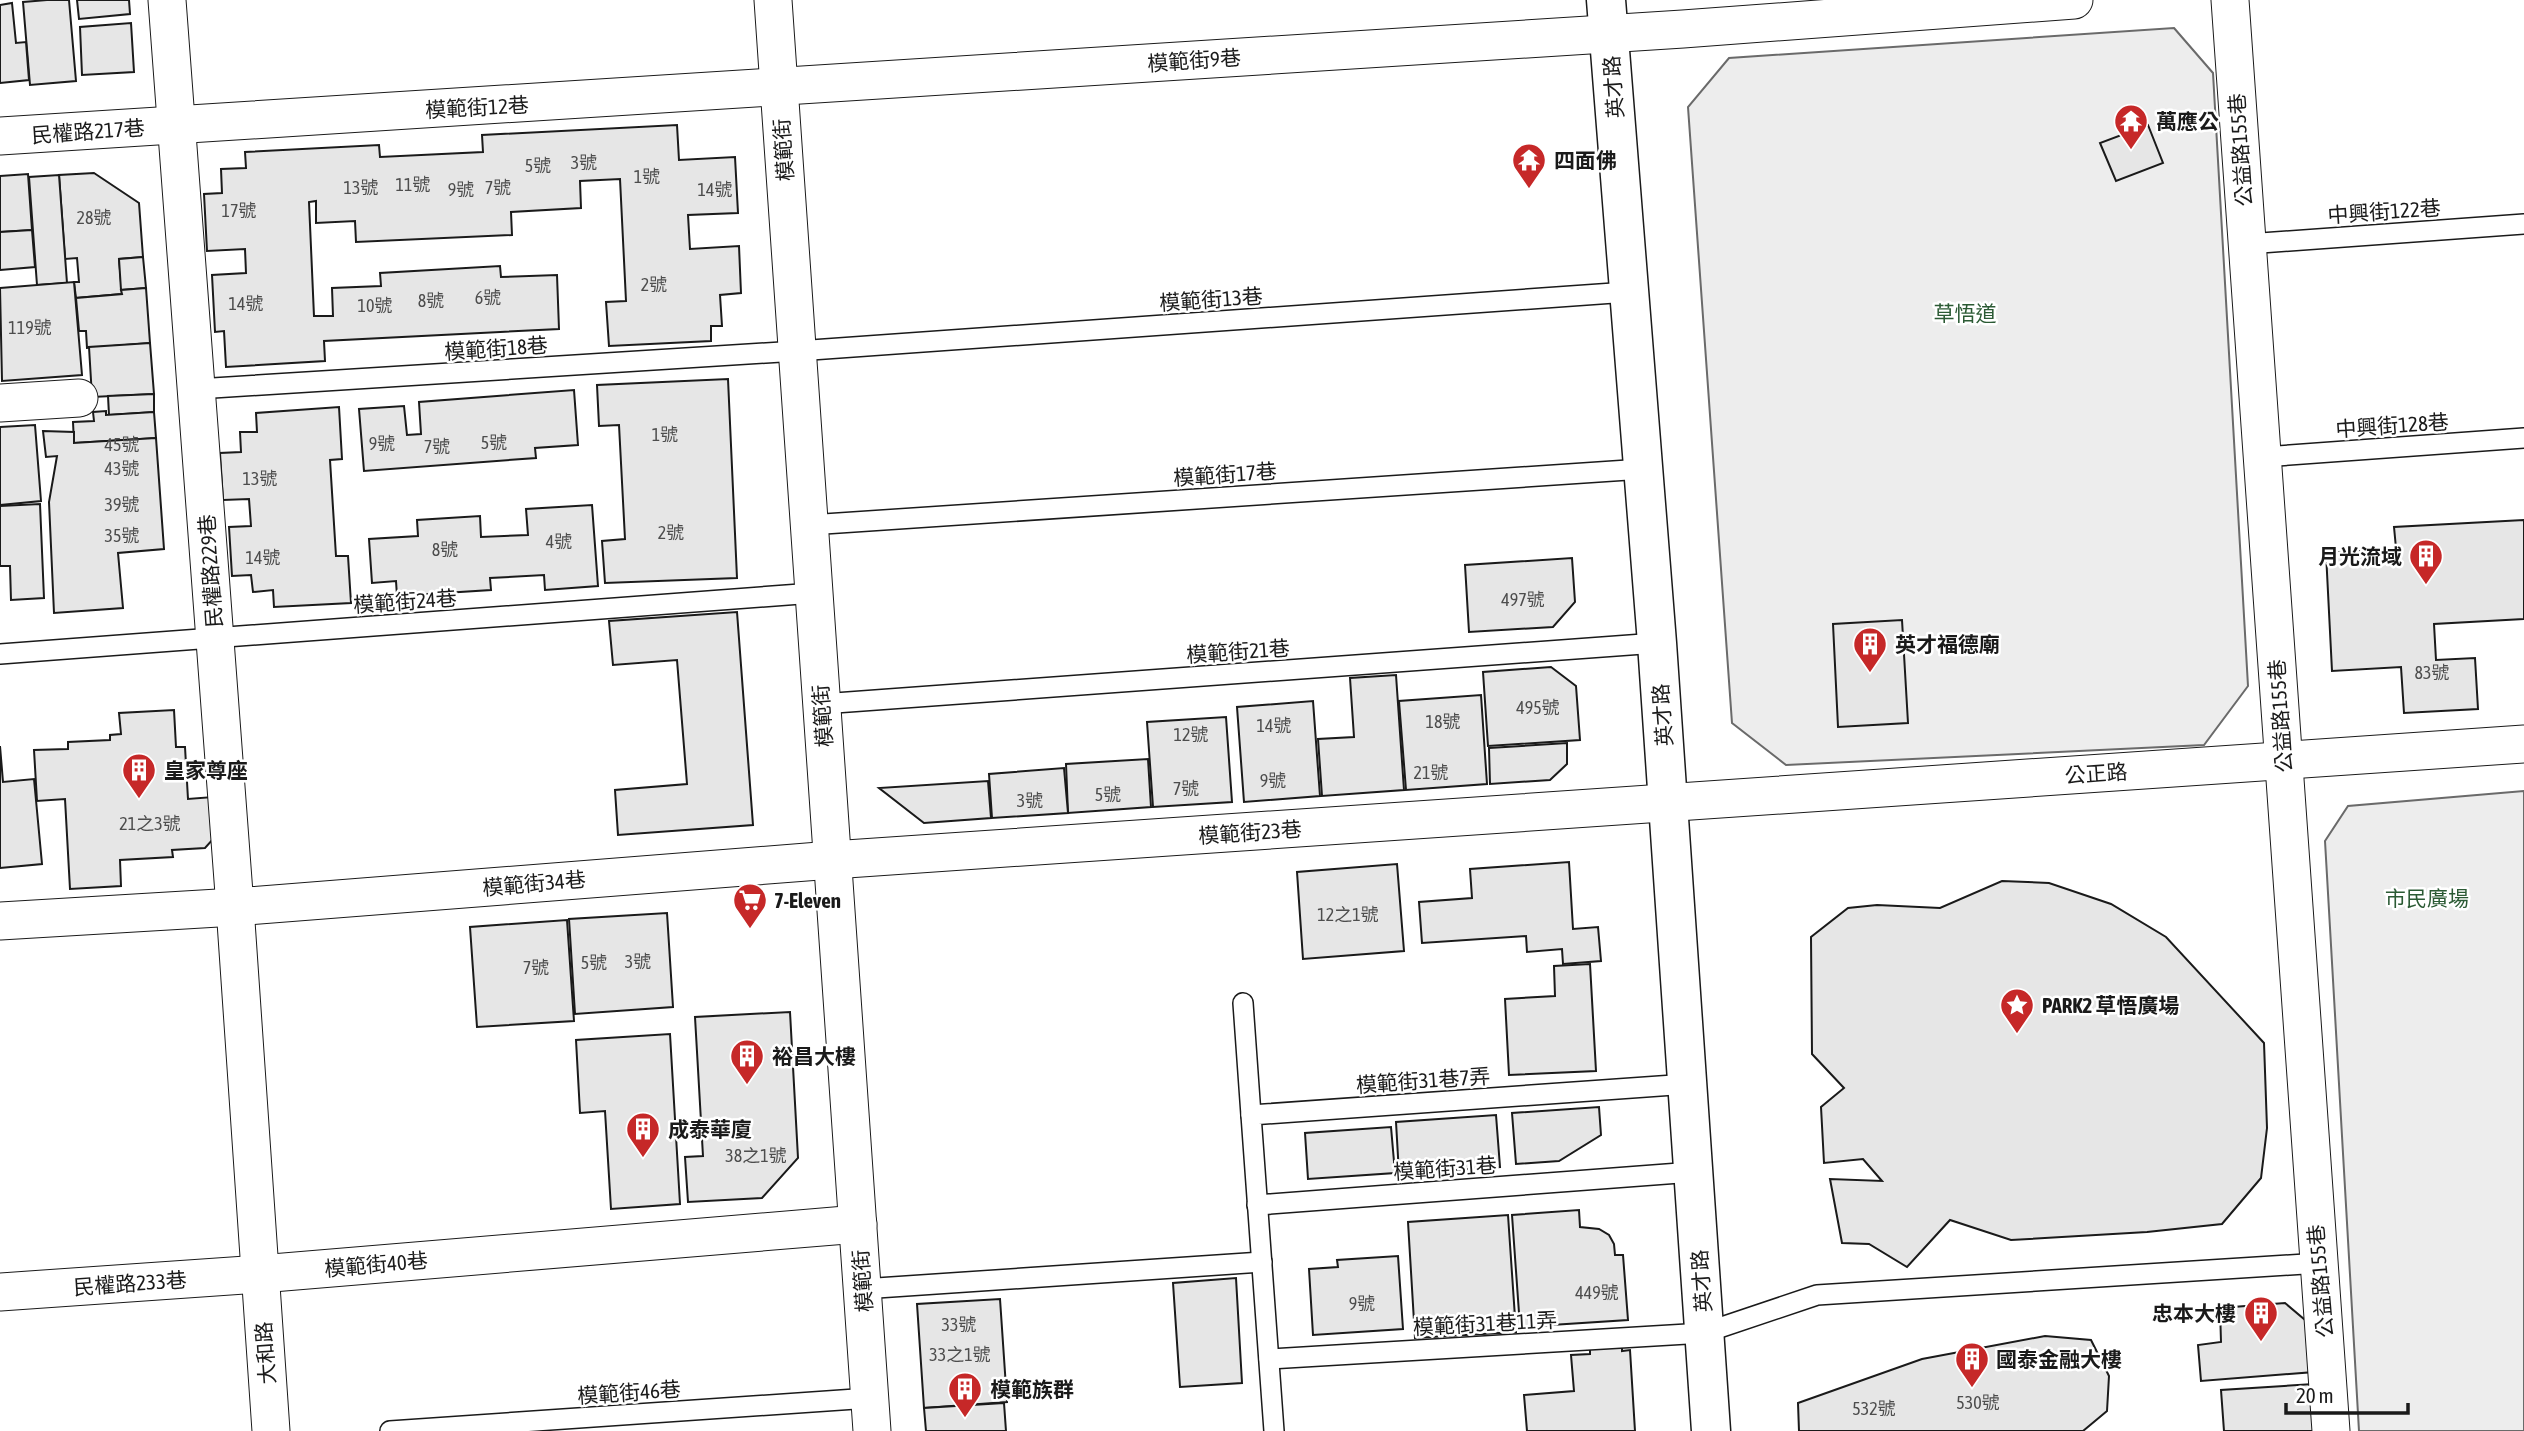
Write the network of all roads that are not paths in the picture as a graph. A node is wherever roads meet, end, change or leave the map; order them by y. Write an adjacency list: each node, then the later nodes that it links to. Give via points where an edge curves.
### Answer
1 (167, 0): 7 (street, 民權路229巷)
2 (773, 0): 6 (street, 模範街)
3 (2074, 0): 5 (street, 模範街9巷)
4 (2230, 0): 10 (street, 公益路155巷)
5 (1608, 17): 6 (street, 模範街9巷); 11 (main road, 英才路)
6 (779, 88): 7 (street, 模範街12巷); 12 (street, 模範街)
7 (176, 125): 8 (street, 民權路217巷); 13 (street, 民權路229巷)
8 (0, 136)
9 (2524, 224): 10 (lane, 中興街122巷)
10 (2247, 244): 17 (street, 公益路155巷)
11 (1628, 292): 12 (lane, 模範街13巷); 18 (main road, 英才路)
12 (797, 351): 13 (lane, 模範街18巷); 19 (street, 模範街)
13 (197, 389): 21 (street, 民權路229巷)
14 (79, 398): 15 (street)
15 (0, 403)
16 (2524, 438): 17 (lane, 中興街128巷)
17 (2263, 457): 26 (street, 公益路155巷)
18 (1643, 469): 19 (lane, 模範街17巷); 22 (main road, 英才路)
19 (809, 525): 20 (street, 模範街)
20 (814, 593): 21 (lane, 模範街24巷); 24 (street, 模範街)
21 (215, 638): 23 (lane, 模範街24巷); 29 (street, 民權路229巷)
22 (1657, 643): 24 (lane, 模範街21巷); 27 (main road, 英才路)
23 (0, 654)
24 (821, 704): 28 (street, 模範街)
25 (2524, 744): 26 (street, 公正路)
26 (2283, 760): 27 (street, 公正路); 38 (street, 公益路155巷)
27 (1668, 803): 28 (street, 模範街23巷); 32 (main road, 英才路)
28 (832, 860): 29 (street, 模範街34巷); 36 (street, 模範街)
29 (235, 907): 30 (street); 39 (street)
30 (0, 921)
31 (1243, 1003): 33 (lane)
32 (1688, 1084): 33 (lane, 模範街31巷7弄); 34 (main road, 英才路)
33 (1251, 1115): 35 (lane)
34 (1693, 1172): 35 (lane, 模範街31巷); 42 (main road, 英才路)
35 (1257, 1205): 37 (lane)
36 (858, 1224): 39 (street, 模範街40巷); 40 (street, 模範街)
37 (1262, 1262): 40 (lane); 43 (lane)
38 (2320, 1263): 42 (lane, 模範街31巷11弄, via 1817,1295); 49 (street, 公益路155巷)
39 (260, 1274): 41 (street, 民權路233巷); 45 (street, 大和路)
40 (862, 1289): 44 (street, 模範街)
41 (0, 1292)
42 (1704, 1333): 43 (lane, 模範街31巷11弄); 48 (main road, 英才路)
43 (1269, 1359): 47 (lane)
44 (871, 1415): 46 (lane, 模範街46巷)
45 (271, 1431)
46 (390, 1431)
47 (1274, 1431)
48 (1711, 1431)
49 (2331, 1431)

